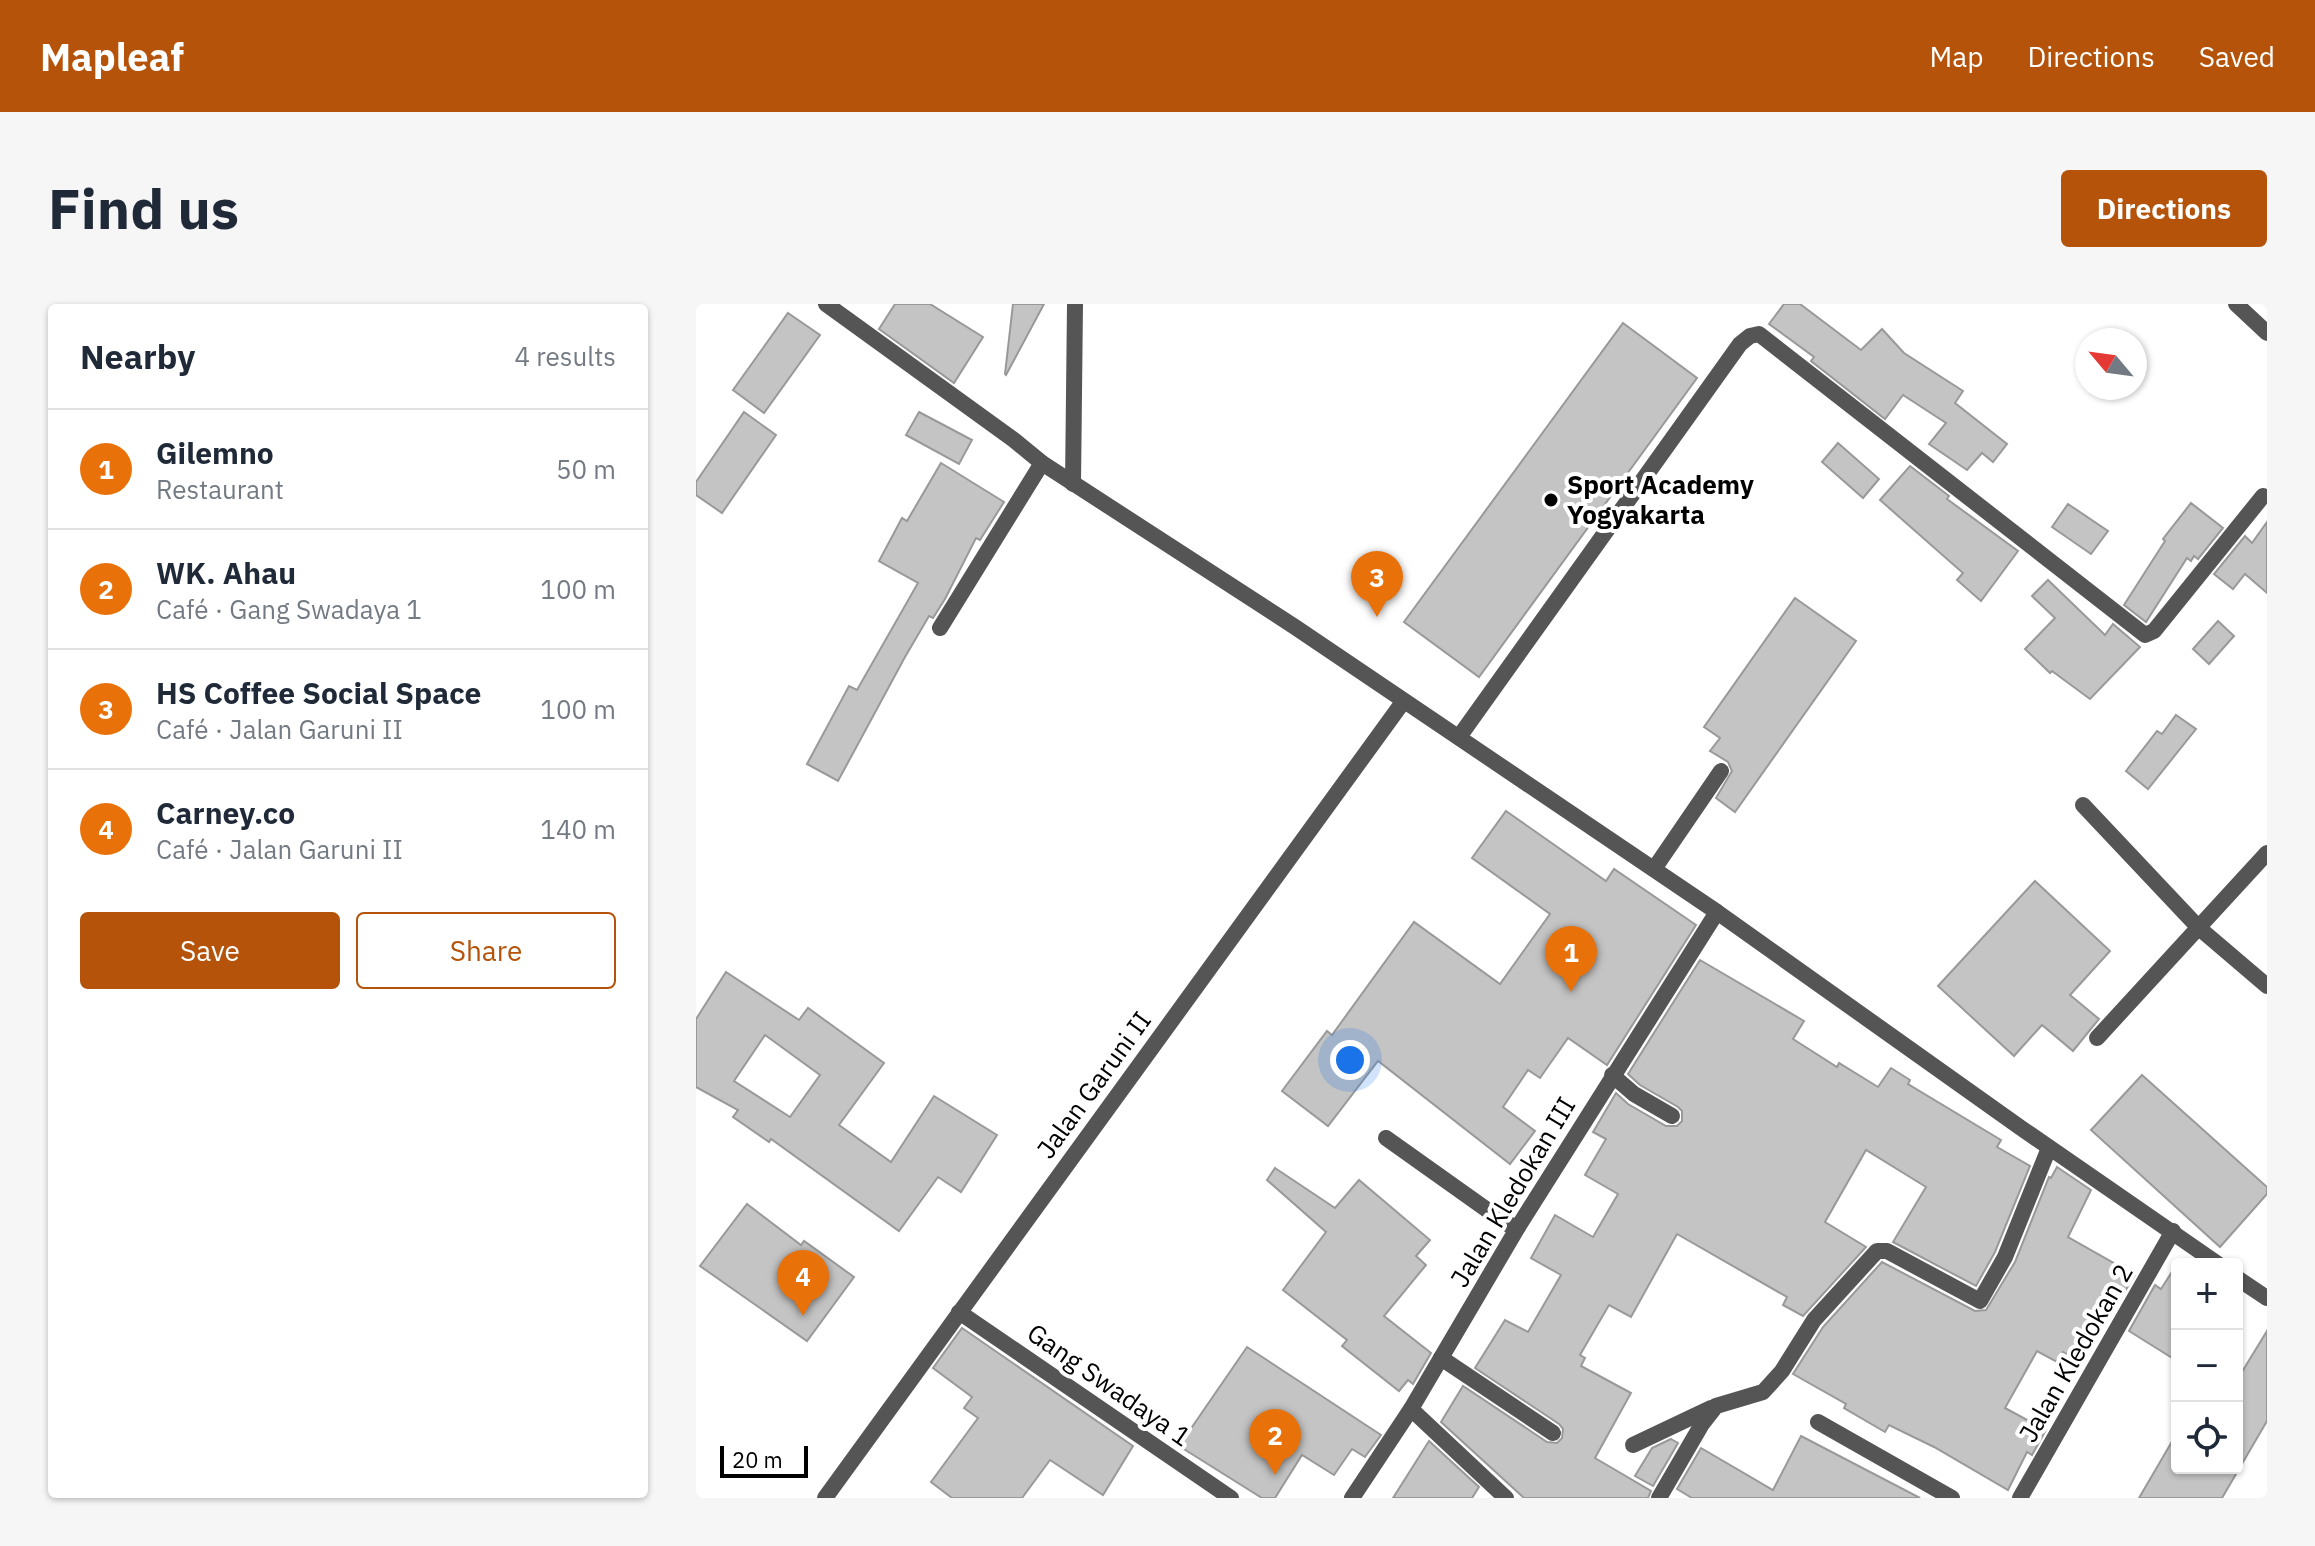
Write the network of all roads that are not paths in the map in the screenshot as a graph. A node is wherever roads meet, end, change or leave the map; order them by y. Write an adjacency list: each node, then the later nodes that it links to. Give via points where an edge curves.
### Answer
1 (826, 304): 5 (street)
2 (1075, 304): 6 (street)
3 (2236, 304): 4 (street)
4 (2267, 333)
5 (1042, 463): 6 (street); 8 (street)
6 (1073, 484): 9 (street)
7 (2263, 496): 10 (street, via 2154,631 2145,635 1759,334 1750,336)
8 (940, 628)
9 (1403, 702): 10 (street); 28 (street, Jalan Garuni II)
10 (1459, 737): 14 (street)
11 (1721, 771): 14 (street)
12 (2083, 805): 16 (street)
13 (2267, 853): 16 (street)
14 (1654, 869): 15 (street)
15 (1717, 912): 19 (street, Jalan Kledokan III); 22 (street)
16 (2199, 928): 17 (street); 18 (street)
17 (2267, 986)
18 (2097, 1038)
19 (1612, 1075): 20 (street); 23 (street, Jalan Kledokan III)
20 (1672, 1116)
21 (1386, 1138): 23 (street)
22 (2049, 1148): 24 (street); 30 (street, via 2005,1257 1980,1301 1887,1251 1877,1251 1814,1320 1763,1392)
23 (1518, 1227): 29 (street, Jalan Kledokan III)
24 (2173, 1231): 25 (street); 41 (street, Jalan Kledokan 2)
25 (2210, 1258)
26 (2243, 1282): 27 (street)
27 (2267, 1298)
28 (959, 1312): 35 (street, Jalan Garuni II); 36 (street, Gang Swadaya 1)
29 (1441, 1358): 31 (street, Jalan Kledokan III); 33 (street)
30 (1716, 1406): 34 (street); 39 (street)
31 (1411, 1409): 37 (street, Jalan Kledokan III); 38 (street)
32 (1818, 1422): 40 (street)
33 (1553, 1433)
34 (1633, 1445)
35 (825, 1498)
36 (1231, 1498)
37 (1352, 1498)
38 (1506, 1498)
39 (1659, 1498)
40 (1952, 1498)
41 (2020, 1498)

